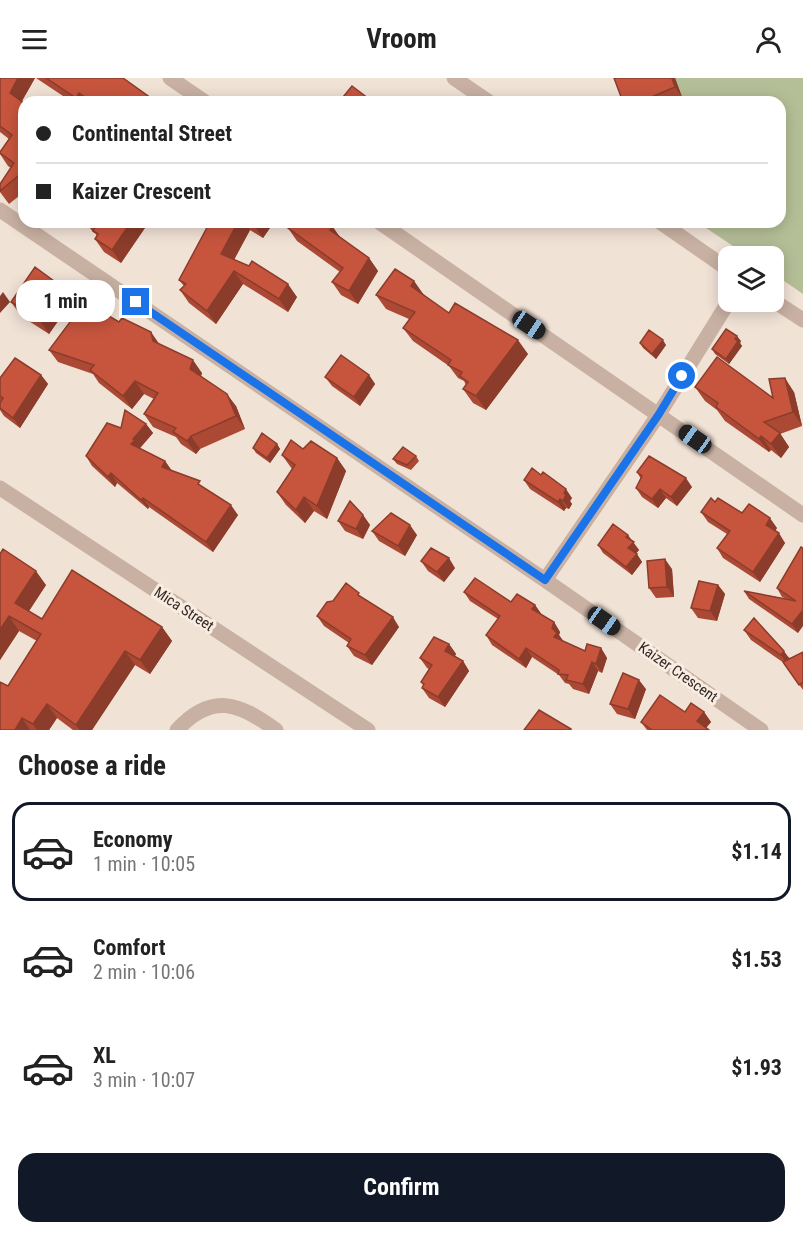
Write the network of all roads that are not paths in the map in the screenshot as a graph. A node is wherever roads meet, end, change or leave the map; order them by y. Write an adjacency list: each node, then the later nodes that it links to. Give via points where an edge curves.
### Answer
1 (170, 78): 3 (street)
2 (454, 78): 4 (street)
3 (196, 96)
4 (480, 96)
5 (0, 210): 6 (street, Kaizer Crescent)
6 (18, 222)
7 (27, 228): 17 (street, Kaizer Crescent)
8 (388, 228): 14 (street)
9 (669, 228): 10 (street)
10 (718, 262)
11 (784, 308): 13 (street)
12 (722, 312): 14 (street)
13 (803, 320)
14 (659, 414): 16 (street); 17 (street)
15 (0, 488): 20 (street, Mica Street)
16 (803, 514)
17 (545, 580): 21 (street, Kaizer Crescent)
18 (177, 730): 19 (street, via 198,711 224,705 240,707)
19 (276, 730)
20 (368, 730)
21 (761, 730)

